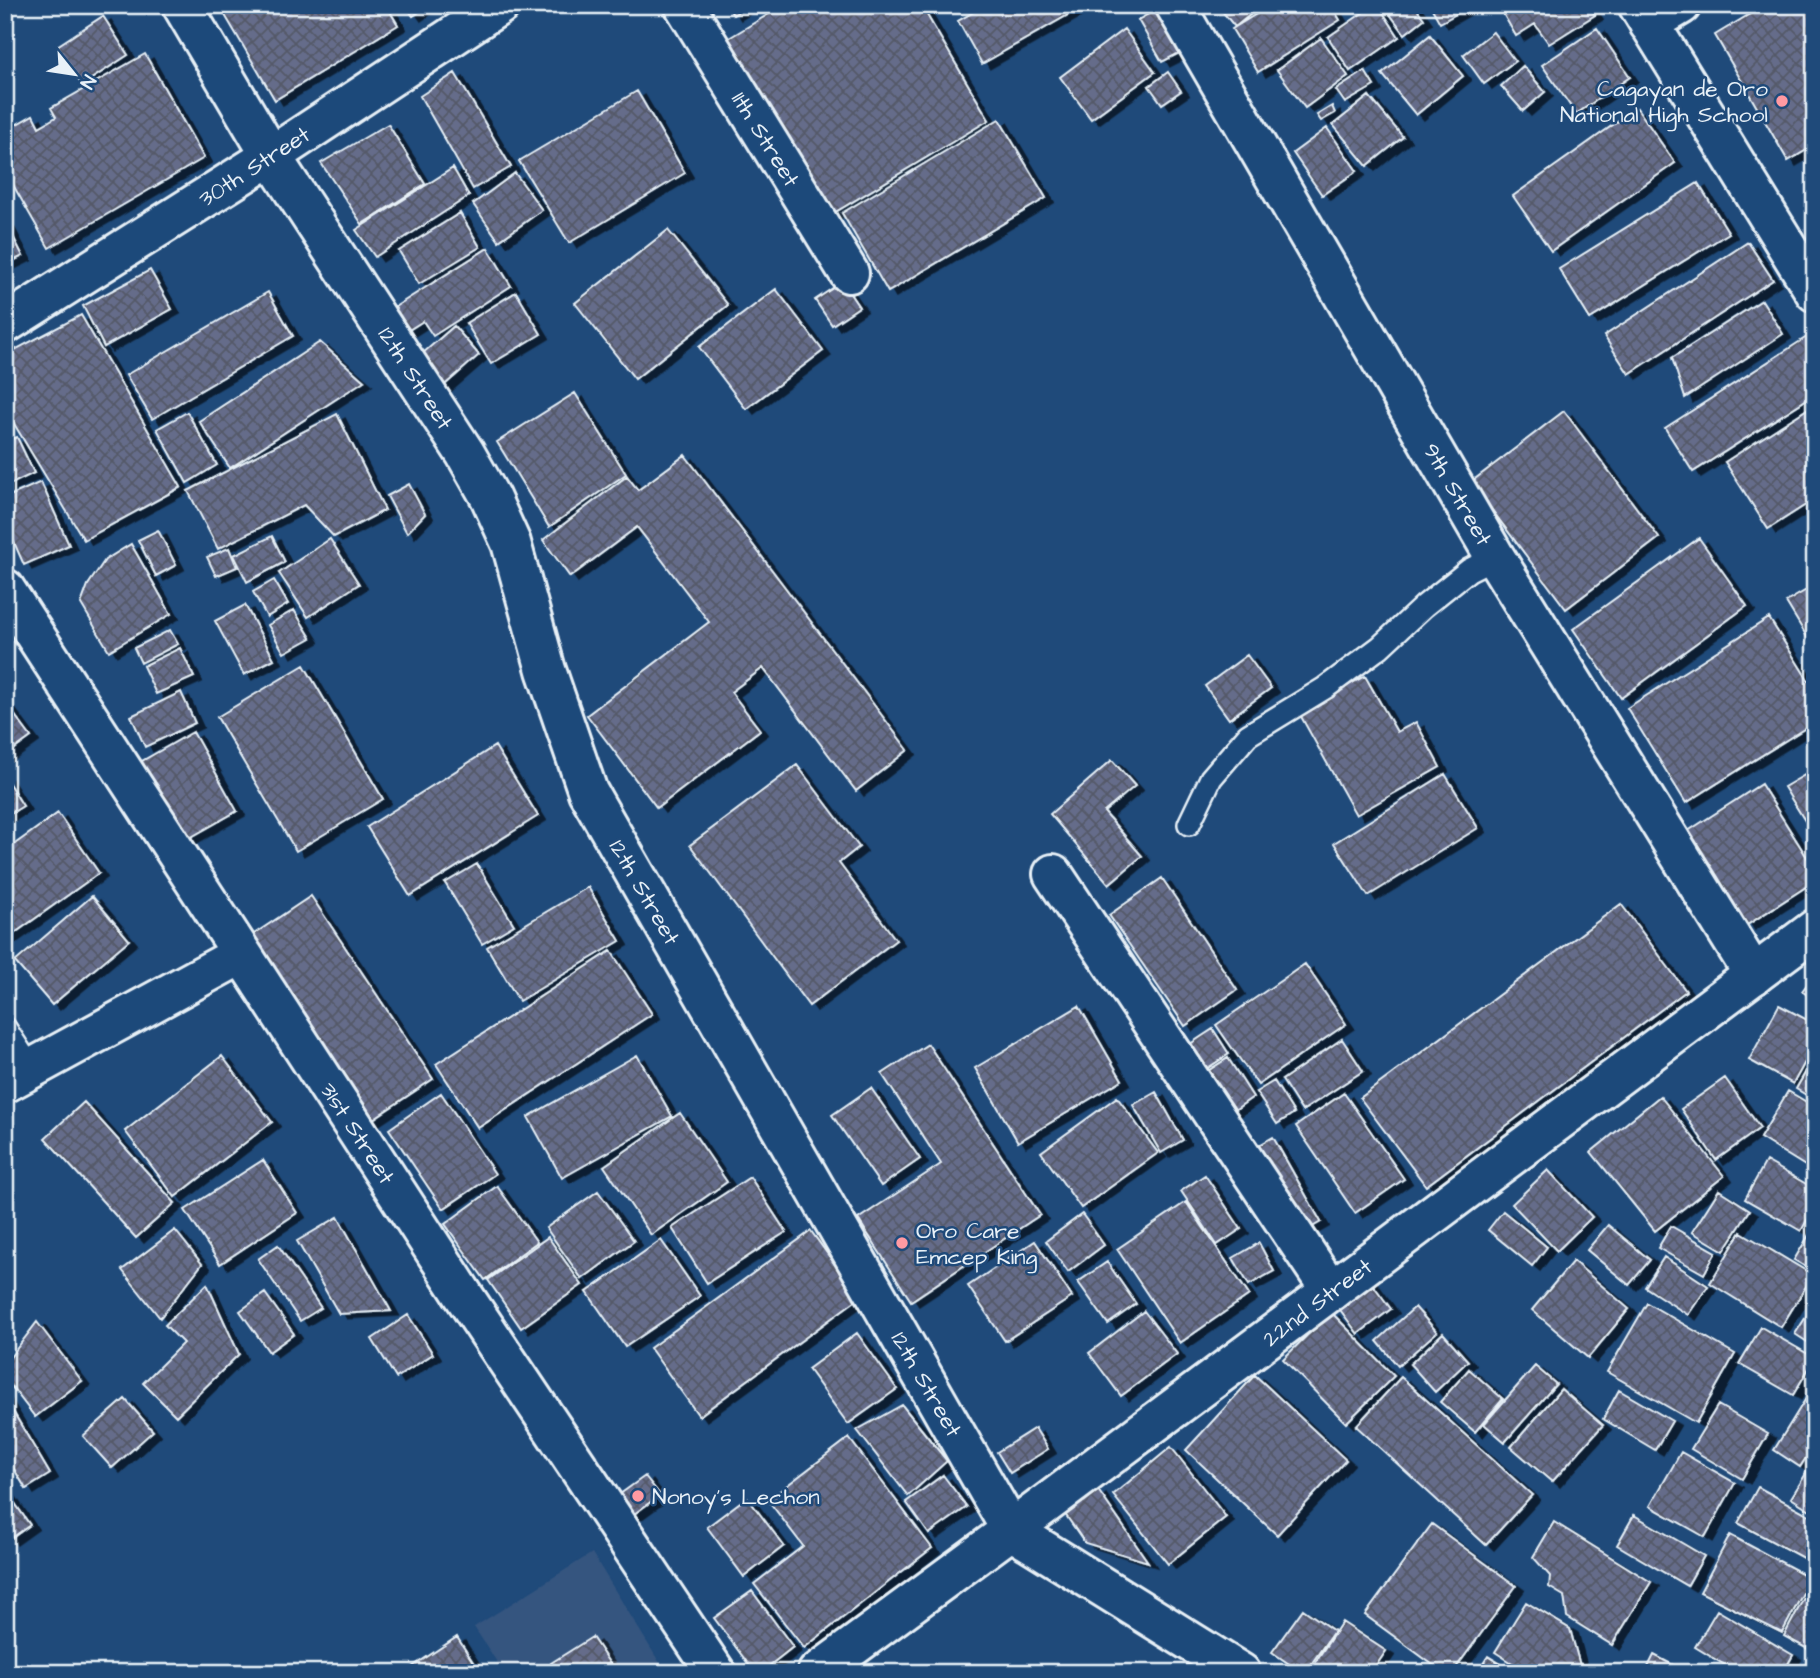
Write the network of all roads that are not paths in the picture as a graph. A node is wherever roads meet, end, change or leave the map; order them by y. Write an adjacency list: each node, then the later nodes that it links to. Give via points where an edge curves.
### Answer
1 (182, 5): 6 (street, 12th Street)
2 (500, 5): 6 (street, 30th Street)
3 (684, 5): 7 (street, 11th Street)
4 (1175, 5): 10 (street, 9th Street)
5 (1656, 11): 8 (street)
6 (271, 156): 9 (street, 30th Street); 20 (street, 12th Street, via 490,497 511,543 546,670 588,792)
7 (849, 273)
8 (1815, 292)
9 (5, 324)
10 (1495, 557): 12 (lane, via 1469,570 1325,688 1248,736 1211,778); 16 (street, 9th Street)
11 (5, 589): 15 (street, 31st Street)
12 (1189, 824)
13 (1053, 874): 19 (street)
14 (1815, 929): 16 (street, 22nd Street)
15 (242, 954): 18 (street); 21 (street, 31st Street)
16 (1754, 975): 19 (street, 22nd Street)
17 (5, 1028): 18 (lane)
18 (18, 1076)
19 (1331, 1291): 20 (street, 22nd Street)
20 (1011, 1530): 22 (street, 22nd Street); 23 (street, 12th Street)
21 (716, 1673)
22 (817, 1673)
23 (1241, 1673)

